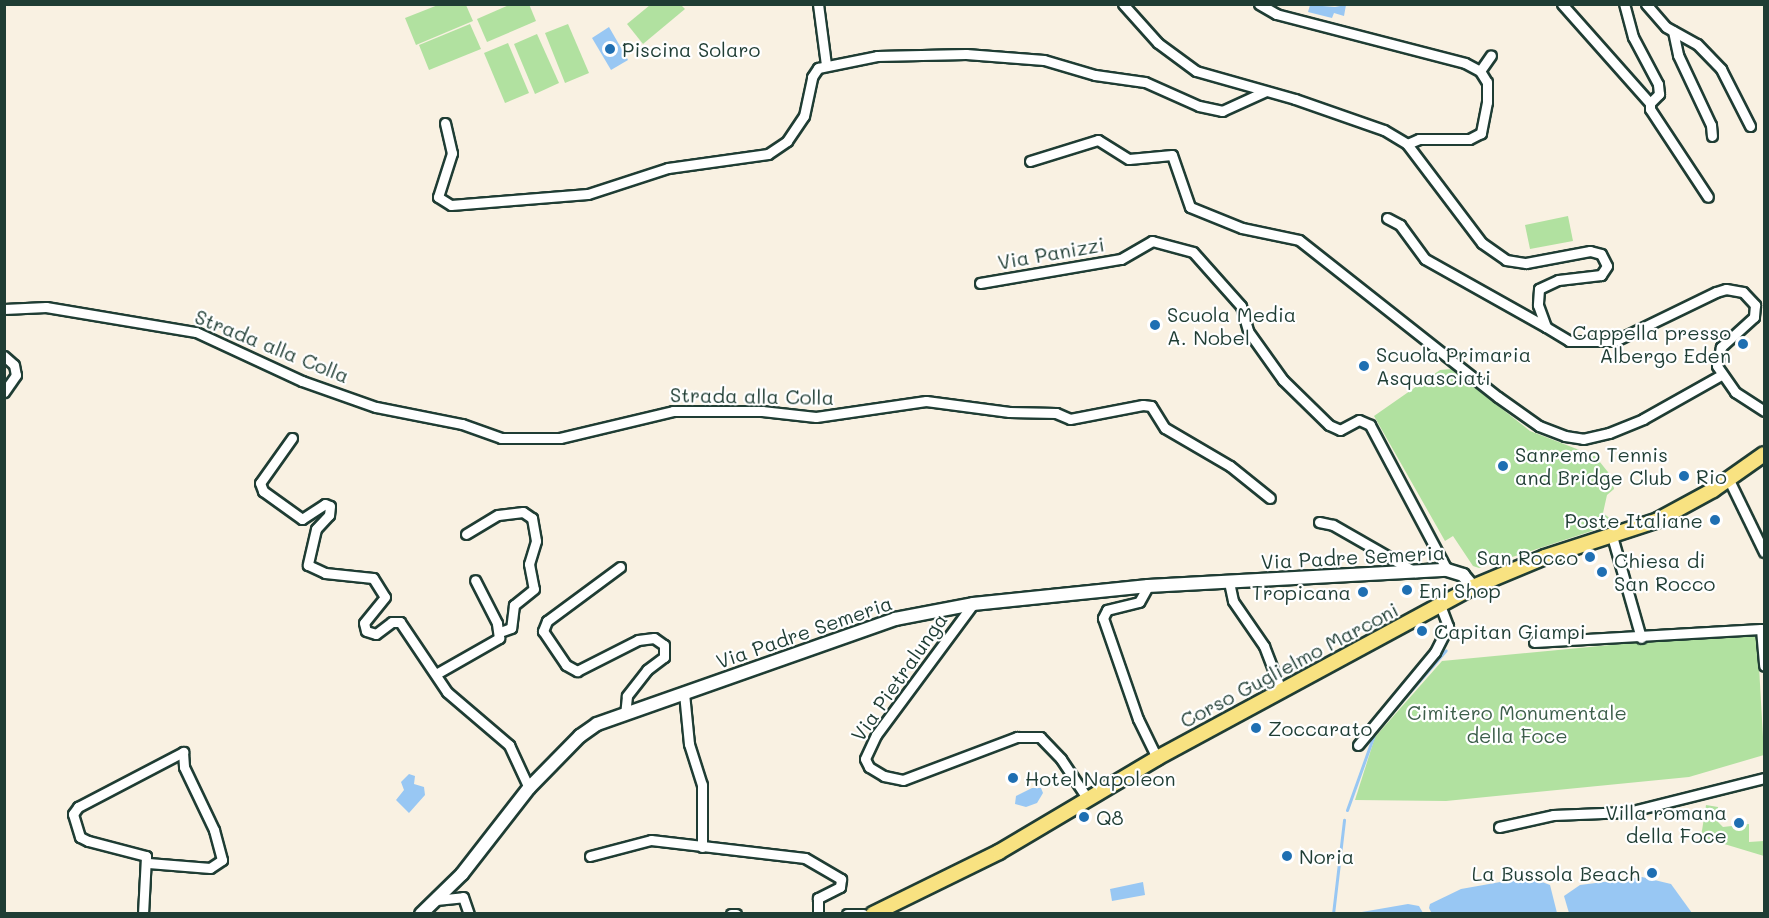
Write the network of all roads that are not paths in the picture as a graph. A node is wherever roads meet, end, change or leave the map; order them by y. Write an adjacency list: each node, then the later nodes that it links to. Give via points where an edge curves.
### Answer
1 (818, 4): 9 (street)
2 (1123, 4): 11 (street, via 1158,43 1196,71)
3 (1258, 4): 10 (street, via 1276,14 1465,63)
4 (1562, 4): 12 (street)
5 (1624, 4): 12 (street, via 1633,37 1658,84 1659,94)
6 (1646, 4): 7 (street)
7 (1672, 31): 14 (street, via 1696,44 1721,69); 15 (street)
8 (1491, 56): 10 (street)
9 (826, 65): 11 (street, via 912,54 1030,58 1095,75 1145,82 1199,106 1222,111); 13 (street, via 812,77 804,116 787,141 768,154 668,168 588,194 442,202 440,189 452,153)
10 (1480, 71): 16 (street, via 1486,82 1487,102 1481,133 1469,139 1419,139)
11 (1266, 91): 16 (street, via 1384,130)
12 (1651, 102): 18 (street, via 1650,109)
13 (445, 123)
14 (1750, 126)
15 (1712, 136)
16 (1407, 144): 22 (street, via 1494,254 1526,263 1590,251 1601,254 1606,266 1601,275 1558,280 1539,290 1538,305)
17 (1030, 161): 24 (street, via 1098,140 1129,159 1161,155 1175,158 1190,207 1242,228 1288,236 1307,245 1539,426 1564,436 1593,438 1643,419)
18 (1708, 197)
19 (1388, 218): 22 (street, via 1400,225 1425,259)
20 (980, 284): 36 (street, Via Panizzi, via 1121,259 1152,242 1193,252 1241,306 1248,331 1283,380 1329,425 1340,430 1359,420 1370,425)
21 (4, 309): 30 (street, Strada alla Colla, via 46,307 196,332 302,381 376,407 462,424 501,438 560,438 673,411 762,411 830,417 926,402 1056,413 1070,419 1150,406 1165,428 1230,466)
22 (1546, 327): 24 (street, via 1569,341 1615,341 1716,292 1735,289 1752,298 1754,317 1717,354)
23 (4, 356): 25 (street, via 14,365 16,375)
24 (1721, 375): 26 (street, via 1748,404)
25 (4, 392)
26 (1764, 411)
27 (292, 438): 48 (street, via 260,483 263,491 302,519 325,504 330,506 329,515 316,529 308,565 325,573 373,578 385,597 367,619 366,631 376,634 392,622 400,622)
28 (1764, 454): 29 (main road, Corso Guglielmo Marconi)
29 (1729, 480): 33 (main road, Corso Guglielmo Marconi, via 1658,520); 34 (street)
30 (1270, 498)
31 (1319, 522): 37 (street, via 1333,525)
32 (466, 534): 44 (street, via 498,515 523,512 532,518 536,544 529,564 534,589 514,605 511,628)
33 (1612, 536): 41 (main road, Corso Guglielmo Marconi, via 1545,557); 45 (street)
34 (1764, 552)
35 (620, 567): 51 (street, via 547,621 543,631 566,665 577,671 638,640 654,638 664,645 664,657 647,670 627,696)
36 (1447, 570): 37 (main road, Via Padre Semeria); 41 (main road, Via Padre Semeria, via 1463,574)
37 (1415, 572): 39 (main road, Via Padre Semeria)
38 (475, 580): 44 (street)
39 (1229, 582): 40 (main road, Via Padre Semeria); 49 (street, via 1233,601 1264,646)
40 (1148, 586): 42 (main road, Via Padre Semeria); 53 (street, via 1139,602 1103,614 1124,680)
41 (1473, 587): 43 (main road, Corso Guglielmo Marconi)
42 (973, 604): 50 (main road, Via Padre Semeria, via 895,619); 56 (street, Via Pietralunga, via 876,735 865,759 869,767 884,776 903,780 1017,738 1040,738 1061,759)
43 (1440, 605): 49 (main road, Corso Guglielmo Marconi); 52 (street, via 1448,626 1435,652)
44 (500, 632): 48 (street, via 499,638)
45 (1641, 638): 46 (street); 47 (street, via 1761,629)
46 (1534, 642)
47 (1764, 666)
48 (436, 674): 55 (street, via 459,705 509,745)
49 (1281, 690): 53 (main road, Corso Guglielmo Marconi)
50 (684, 693): 51 (main road, Via Padre Semeria); 58 (street, via 689,744 702,785)
51 (625, 714): 55 (main road, Via Padre Semeria, via 580,736)
52 (1358, 745)
53 (1157, 758): 56 (main road, Corso Guglielmo Marconi)
54 (1764, 778): 57 (street, via 1628,812 1553,815)
55 (530, 788): 61 (main road, Via Padre Semeria, via 462,874)
56 (1087, 798): 70 (main road, via 999,852)
57 (1498, 826)
58 (702, 847): 59 (street, via 651,840); 67 (street, via 781,853 818,863 836,874 842,884 818,898)
59 (590, 856)
60 (148, 862): 60 (street, via 143,853 80,837 73,814 78,807 183,752 184,767 214,830 222,860 210,868); 62 (street)
61 (436, 900): 63 (main road, Via Padre Semeria); 64 (street, via 463,897)
62 (143, 914)
63 (421, 914)
64 (469, 914)
65 (731, 914): 66 (street)
66 (736, 914)
67 (818, 914)
68 (847, 914): 69 (street)
69 (863, 914)
70 (873, 914)

